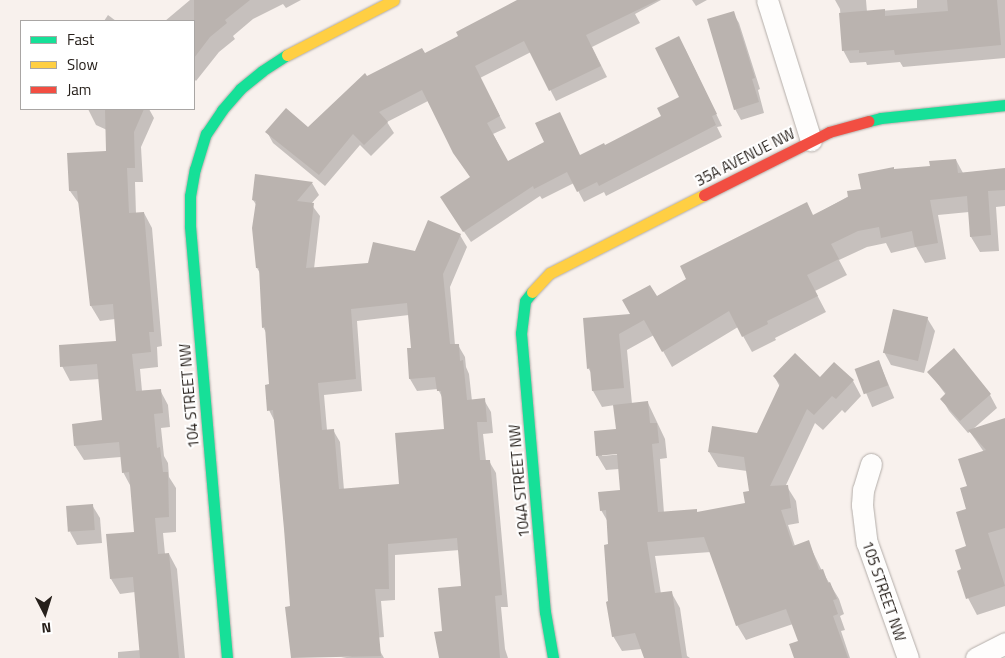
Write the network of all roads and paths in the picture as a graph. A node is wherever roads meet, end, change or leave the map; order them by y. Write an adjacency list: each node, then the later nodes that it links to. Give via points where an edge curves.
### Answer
1 (394, 0): 8 (street, 104 STREET NW, via 262,71 228,103 206,134 195,169 190,196 190,226)
2 (767, 0): 4 (street)
3 (1005, 106): 4 (street, 35A AVENUE NW, via 881,118)
4 (812, 140): 5 (street, 35A AVENUE NW, via 550,273)
5 (525, 301): 9 (street, 104A STREET NW, via 521,333 545,612)
6 (871, 464): 10 (street, 105 STREET NW, via 862,504 866,543)
7 (1005, 643): 11 (street)
8 (226, 658)
9 (553, 658)
10 (908, 658)
11 (976, 658)

